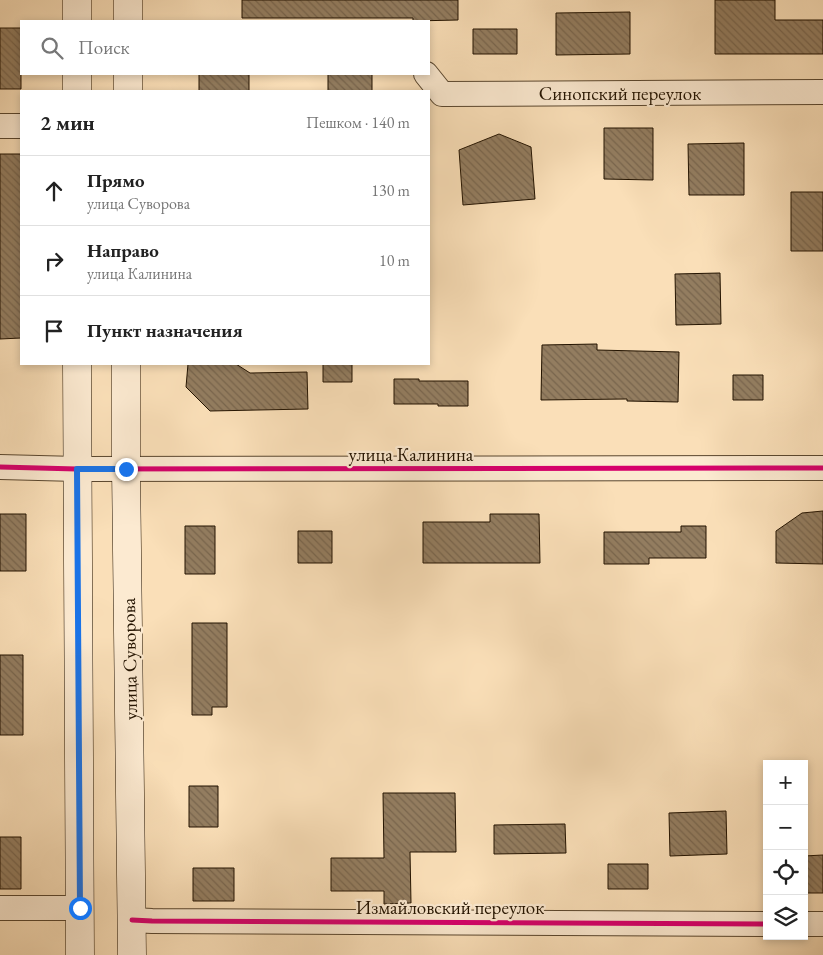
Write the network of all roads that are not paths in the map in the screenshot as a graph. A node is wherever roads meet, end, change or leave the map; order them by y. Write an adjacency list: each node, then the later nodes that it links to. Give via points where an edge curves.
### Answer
1 (77, 0): 3 (main road)
2 (128, 0): 4 (main road)
3 (77, 20)
4 (128, 20)
5 (77, 75): 8 (main road)
6 (128, 75): 9 (main road)
7 (427, 75): 10 (street, Синопский переулок, via 442,94)
8 (77, 90)
9 (128, 90)
10 (823, 92)
11 (0, 126): 12 (street)
12 (20, 126)
13 (77, 365): 17 (main road)
14 (126, 365): 18 (main road, улица Суворова)
15 (0, 467): 17 (street, улица Калинина)
16 (823, 468): 18 (street, улица Калинина)
17 (77, 469): 18 (street, улица Калинина); 20 (main road)
18 (126, 469): 21 (main road, улица Суворова)
19 (0, 908): 20 (street)
20 (80, 908): 25 (main road)
21 (132, 920): 22 (street, Измайловский переулок); 26 (main road, улица Суворова)
22 (763, 924)
23 (808, 924): 24 (street)
24 (823, 924)
25 (80, 955)
26 (132, 955)

